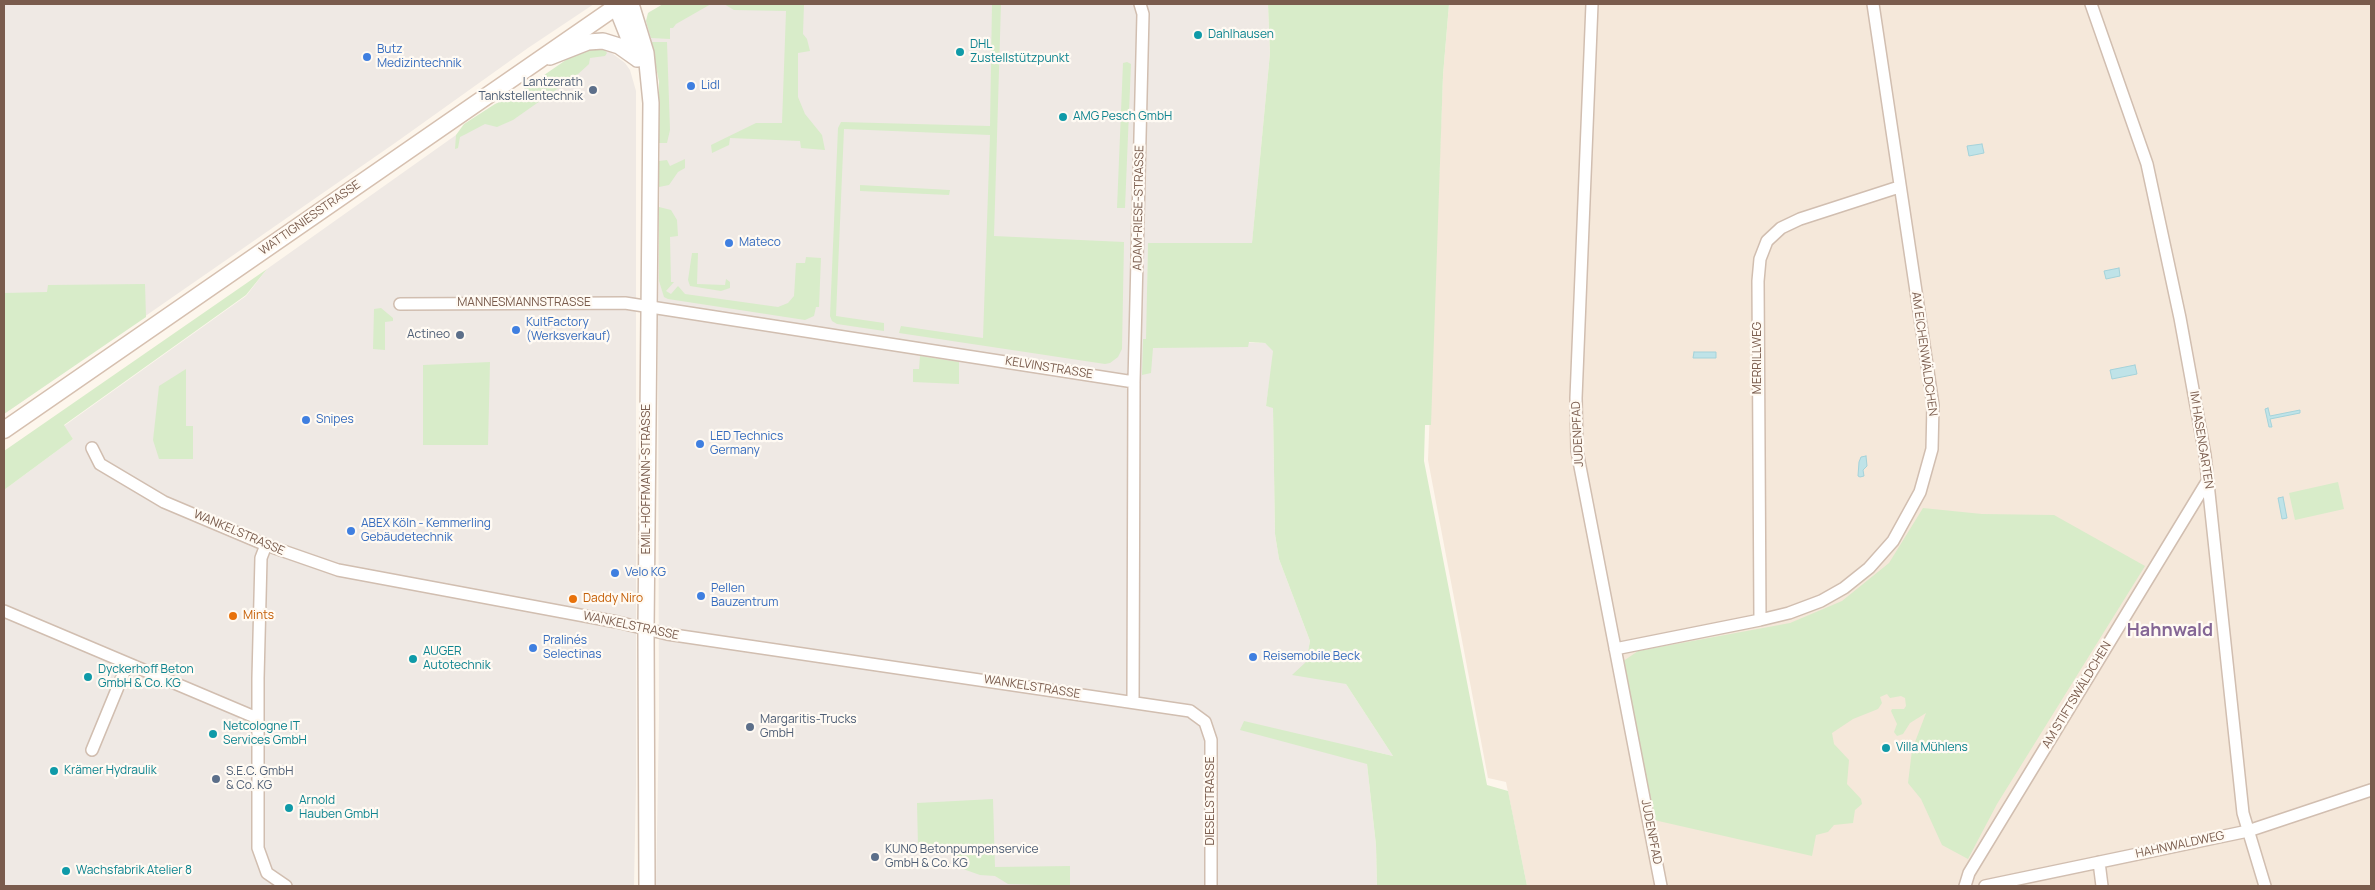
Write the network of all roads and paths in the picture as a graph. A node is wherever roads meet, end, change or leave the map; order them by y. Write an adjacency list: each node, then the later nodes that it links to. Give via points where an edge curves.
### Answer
1 (620, 4): 6 (street, EMIL-HOFFMANN-STRASSE); 7 (main road, WATTIGNIESSTRASSE); 8 (street, EMIL-HOFFMANN-STRASSE, via 646,53)
2 (1140, 4): 12 (street, ADAM-RIESE-STRASSE, via 1143,14)
3 (1592, 4): 20 (street, JUDENPFAD, via 1576,398 1577,451)
4 (1873, 4): 9 (street, AM EICHENWÄLDCHEN)
5 (2091, 4): 15 (street, IM HASENGARTEN, via 2153,186)
6 (636, 58): 7 (street, via 619,46 603,41 588,42); 8 (street, EMIL-HOFFMANN-STRASSE)
7 (528, 67): 13 (main road, WATTIGNIESSTRASSE)
8 (646, 73): 11 (street, EMIL-HOFFMANN-STRASSE, via 651,103)
9 (1899, 188): 18 (street, AM EICHENWÄLDCHEN, via 1933,405 1933,442 1920,492 1893,541 1869,568 1821,601); 18 (street, MERRILLWEG, via 1781,228 1767,241 1760,259)
10 (400, 304): 11 (street, MANNESMANNSTRASSE, via 625,303)
11 (648, 306): 12 (street, KELVINSTRASSE); 19 (street, EMIL-HOFFMANN-STRASSE)
12 (1134, 382): 22 (street)
13 (4, 430)
14 (92, 448): 16 (street, WANKELSTRASSE, via 100,464 164,502)
15 (2208, 480): 27 (street, IM HASENGARTEN, via 2243,813); 33 (street, AM STIFTSWÄLDCHEN, via 1969,873)
16 (266, 545): 19 (street, WANKELSTRASSE, via 315,564 353,574 593,617); 23 (street, via 261,558)
17 (4, 611): 21 (street)
18 (1760, 620): 20 (street, AM EICHENWÄLDCHEN)
19 (646, 630): 22 (street, WANKELSTRASSE); 30 (street, EMIL-HOFFMANN-STRASSE)
20 (1615, 649): 32 (street, JUDENPFAD)
21 (127, 665): 23 (street); 25 (street)
22 (1133, 702): 24 (street, WANKELSTRASSE, via 1190,711)
23 (257, 718): 29 (street, via 258,848 272,878)
24 (1202, 718): 31 (street, DIESELSTRASSE, via 1211,740)
25 (92, 750)
26 (2371, 790): 27 (street, HAHNWALDWEG)
27 (2248, 831): 28 (street, HAHNWALDWEG); 36 (street, IM HASENGARTEN)
28 (2099, 862): 34 (street, HAHNWALDWEG); 35 (street)
29 (286, 886)
30 (647, 886)
31 (1211, 886)
32 (1661, 886)
33 (1965, 886)
34 (1984, 886)
35 (2102, 886)
36 (2265, 886)

